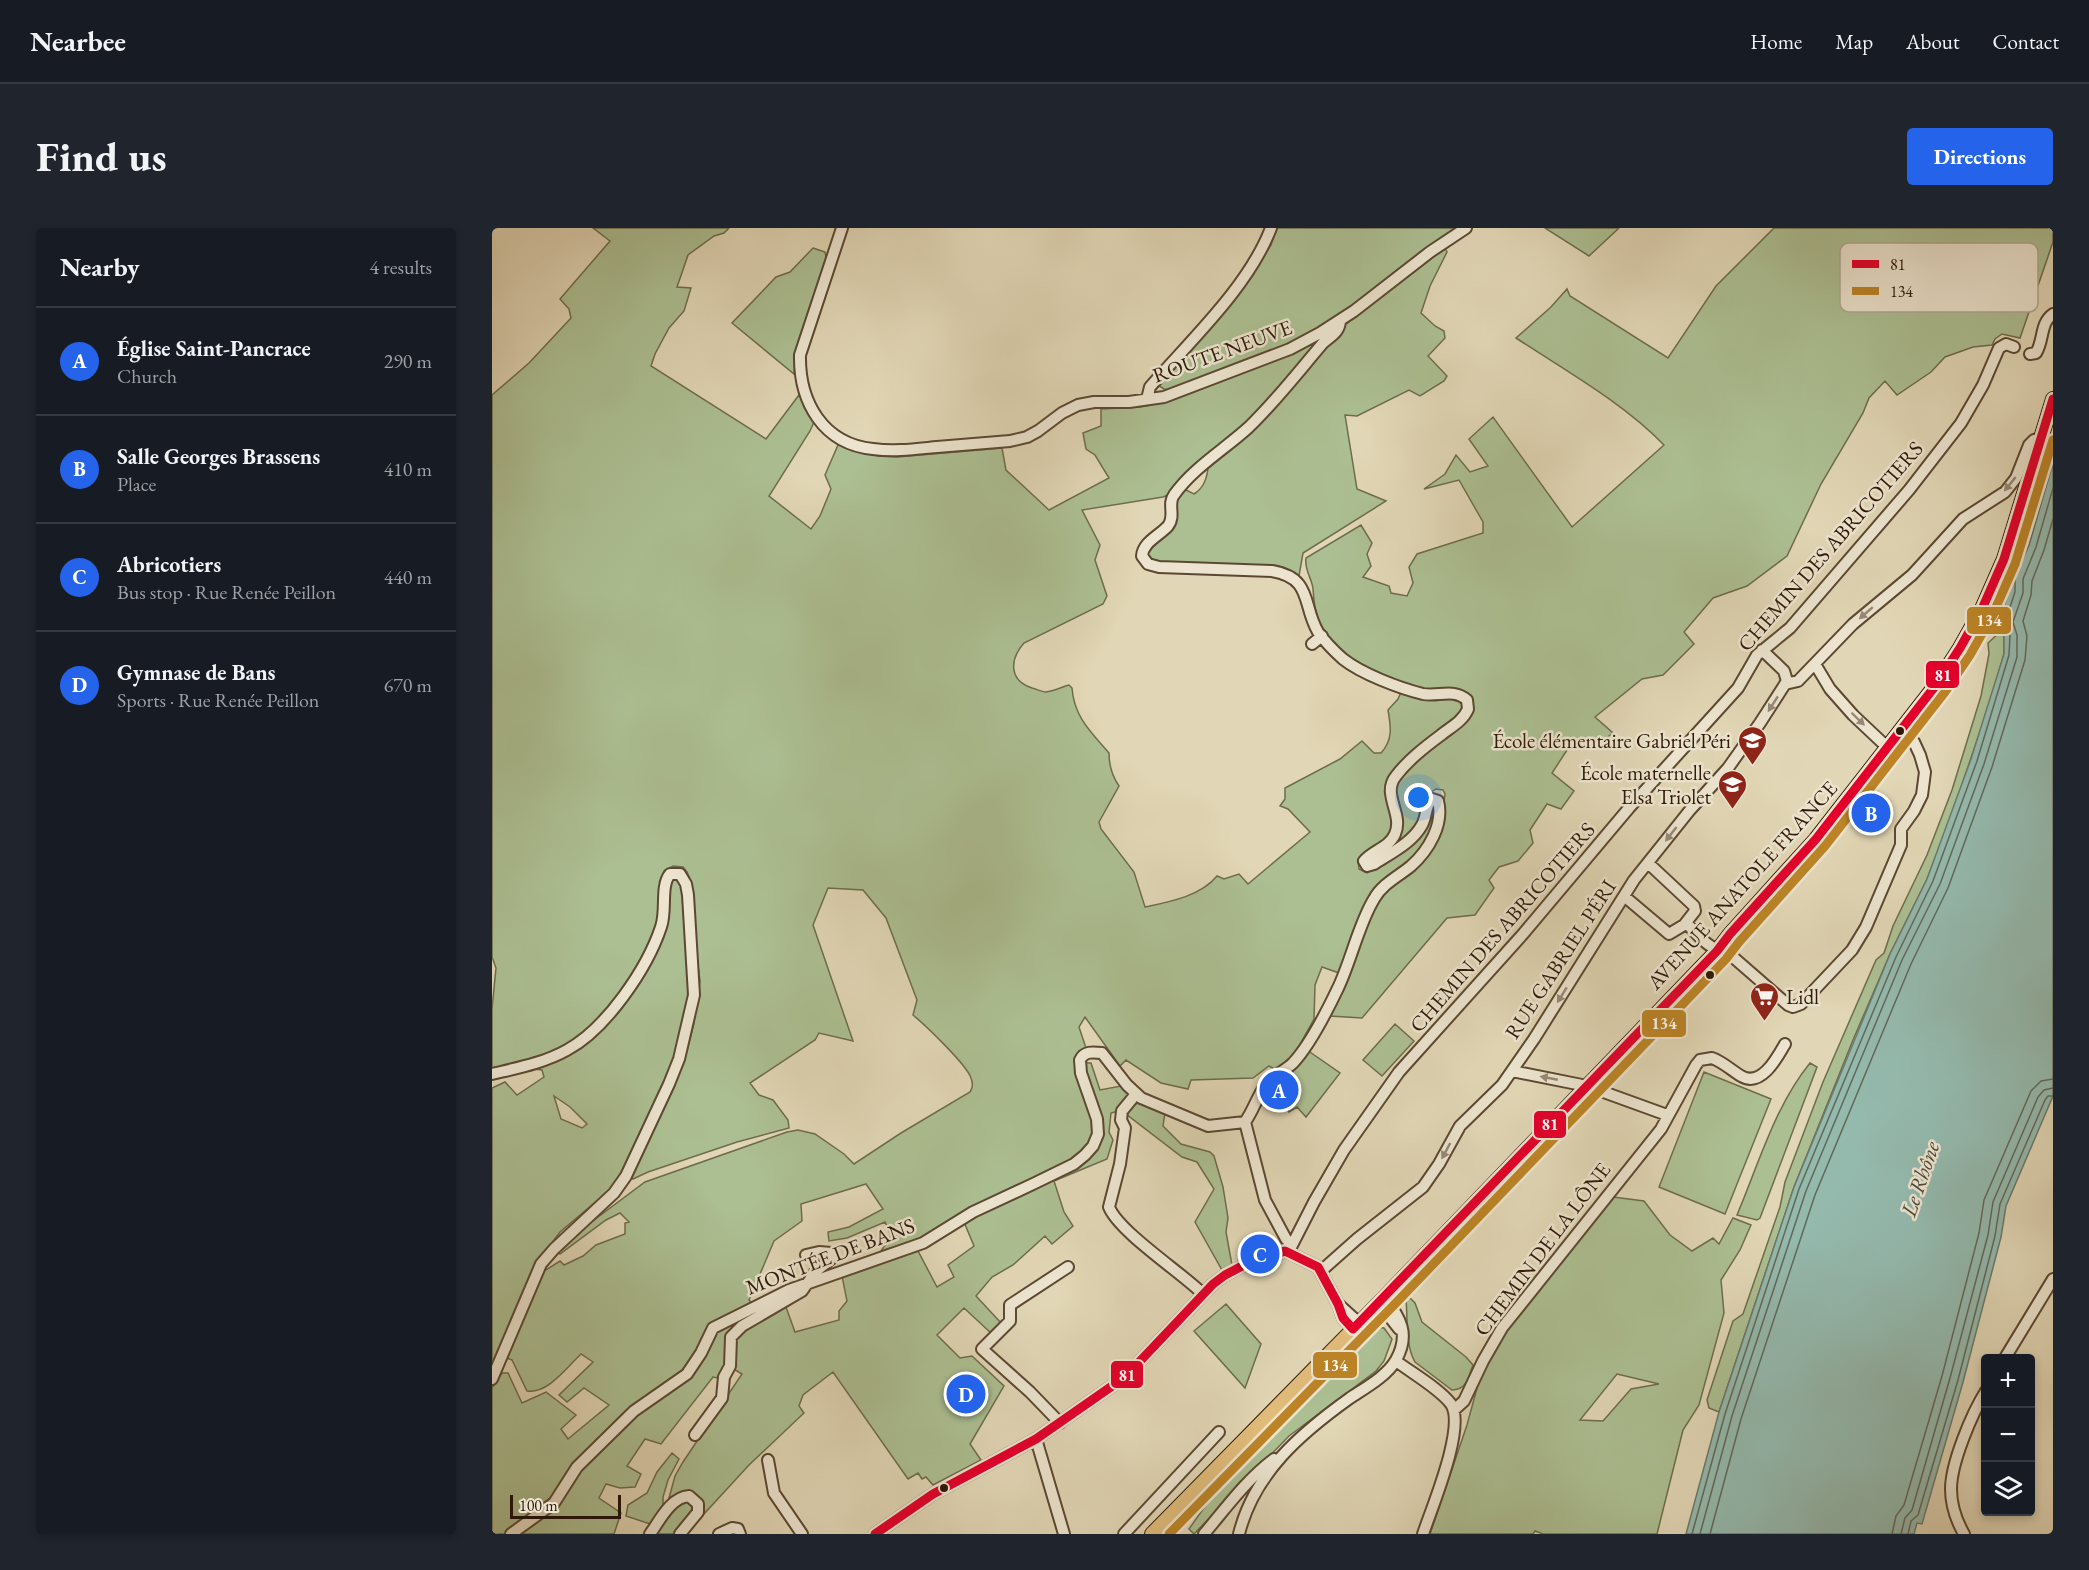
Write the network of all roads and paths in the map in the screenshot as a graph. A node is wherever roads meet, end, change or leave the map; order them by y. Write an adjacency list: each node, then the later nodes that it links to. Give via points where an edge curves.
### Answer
1 (842, 228): 8 (street, ROUTE NEUVE, via 806,334 800,374 804,393 821,424 850,444 898,450 1010,441 1027,437 1078,405)
2 (1271, 228): 8 (street, via 1238,286 1150,387)
3 (1466, 228): 5 (street, ROUTE NEUVE)
4 (2053, 314): 7 (street, via 2044,323 2039,348)
5 (1340, 320): 8 (street, ROUTE NEUVE, via 1265,360 1176,393); 11 (street, via 1338,330 1250,426 1174,495 1172,520 1142,553 1145,562 1159,567 1287,574 1302,587)
6 (2014, 347): 13 (street, CHEMIN DES ABRICOTIERS, via 2006,344 2000,348 1961,423 1909,490 1790,628)
7 (2030, 354)
8 (1147, 399)
9 (2053, 399): 10 (main road, AVENUE ANATOLE FRANCE)
10 (2041, 438): 14 (street, one-way to 14, via 2029,445 2016,478 2005,492 1963,519 1908,579 1853,624); 16 (main road, AVENUE ANATOLE FRANCE, via 2013,534 1986,601 1948,667)
11 (1322, 636): 12 (street); 28 (street, via 1344,660 1366,674 1424,694 1459,694 1467,700 1468,710 1392,780 1396,830 1390,843 1369,856 1365,864 1374,864 1412,838 1432,799 1438,801 1439,807 1437,829 1412,865 1374,898 1338,988 1303,1050 1265,1085)
12 (1312, 644)
13 (1762, 650): 15 (street, via 1784,671); 29 (street, CHEMIN DES ABRICOTIERS, via 1738,688 1399,1072 1344,1150)
14 (1815, 664): 15 (street, via 1798,681); 17 (street, one-way to 17, via 1853,715)
15 (1785, 684): 18 (street, RUE GABRIEL PÉRI, one-way to 18, via 1728,768)
16 (1900, 731): 17 (main road, AVENUE ANATOLE FRANCE); 21 (street, via 1914,742 1920,755 1925,772 1922,795 1901,829 1901,845 1852,950 1801,1005 1793,1007 1726,951)
17 (1888, 748): 21 (main road, AVENUE ANATOLE FRANCE, via 1816,839)
18 (1648, 863): 19 (street, RUE GABRIEL PÉRI); 20 (street, via 1694,906 1695,911)
19 (1624, 896): 20 (street, via 1669,934); 23 (street, RUE GABRIEL PÉRI, one-way to 23)
20 (1686, 923): 21 (street)
21 (1717, 951): 25 (main road, AVENUE ANATOLE FRANCE)
22 (1785, 1044): 27 (street, CHEMIN DE LA LÔNE, via 1766,1072 1755,1079 1743,1078 1712,1058 1700,1060)
23 (1512, 1071): 25 (street, one-way to 23); 32 (street, RUE GABRIEL PÉRI, one-way to 32, via 1460,1126 1423,1186)
24 (492, 1074): 40 (street, via 566,1051 615,1008 656,943 667,878 680,874 687,884 694,995 679,1059 626,1176 537,1270)
25 (1587, 1086): 27 (street); 36 (main road, AVENUE ANATOLE FRANCE)
26 (1136, 1094): 28 (street, via 1208,1126); 34 (street, MONTÉE DE BANS, via 1098,1052 1086,1053 1080,1060 1081,1073 1098,1119 1098,1134 1085,1155 973,1212 923,1243); 35 (street, via 1122,1111 1125,1128 1109,1208 1132,1234)
27 (1667, 1115): 42 (street, CHEMIN DE LA LÔNE, via 1661,1129 1502,1328 1464,1401)
28 (1245, 1122): 29 (street, via 1265,1200)
29 (1290, 1248): 32 (street); 35 (street, via 1225,1275)
30 (806, 1256): 34 (street, via 831,1253 831,1259)
31 (1068, 1267): 43 (street, via 1010,1305 1010,1322 982,1349)
32 (1318, 1268): 37 (street)
33 (2053, 1279): 38 (street)
34 (805, 1284): 45 (street, via 802,1291 742,1326 731,1337 730,1366 724,1377 722,1398); 53 (street, MONTÉE DE BANS, via 712,1328 687,1374 634,1411 577,1467 554,1503)
35 (1203, 1294): 43 (street, via 1125,1377)
36 (1380, 1302): 37 (main road, AVENUE ANATOLE FRANCE); 39 (street, via 1403,1335)
37 (1356, 1326): 62 (main road, AVENUE ANATOLE FRANCE)
38 (2008, 1354)
39 (1396, 1361): 42 (street); 47 (street)
40 (492, 1379)
41 (1981, 1399): 66 (street, via 1951,1486 1955,1517)
42 (1454, 1410): 65 (street, via 1452,1447)
43 (1060, 1423): 46 (street)
44 (1219, 1432): 61 (street)
45 (696, 1435)
46 (1036, 1439): 59 (street, via 933,1494); 60 (street)
47 (1284, 1451): 49 (street); 50 (street)
48 (768, 1460): 58 (street, via 774,1493)
49 (1240, 1491): 50 (street); 52 (street)
50 (1253, 1496): 51 (street)
51 (1247, 1507): 52 (street); 64 (street)
52 (1225, 1509): 63 (street)
53 (511, 1534)
54 (650, 1534): 55 (street, via 673,1503 689,1496 698,1504 698,1512)
55 (680, 1534)
56 (719, 1534): 57 (street, via 735,1528)
57 (740, 1534)
58 (802, 1534)
59 (875, 1534)
60 (1064, 1534)
61 (1124, 1534)
62 (1152, 1534)
63 (1204, 1534)
64 (1239, 1534)
65 (1424, 1534)
66 (1964, 1534)

